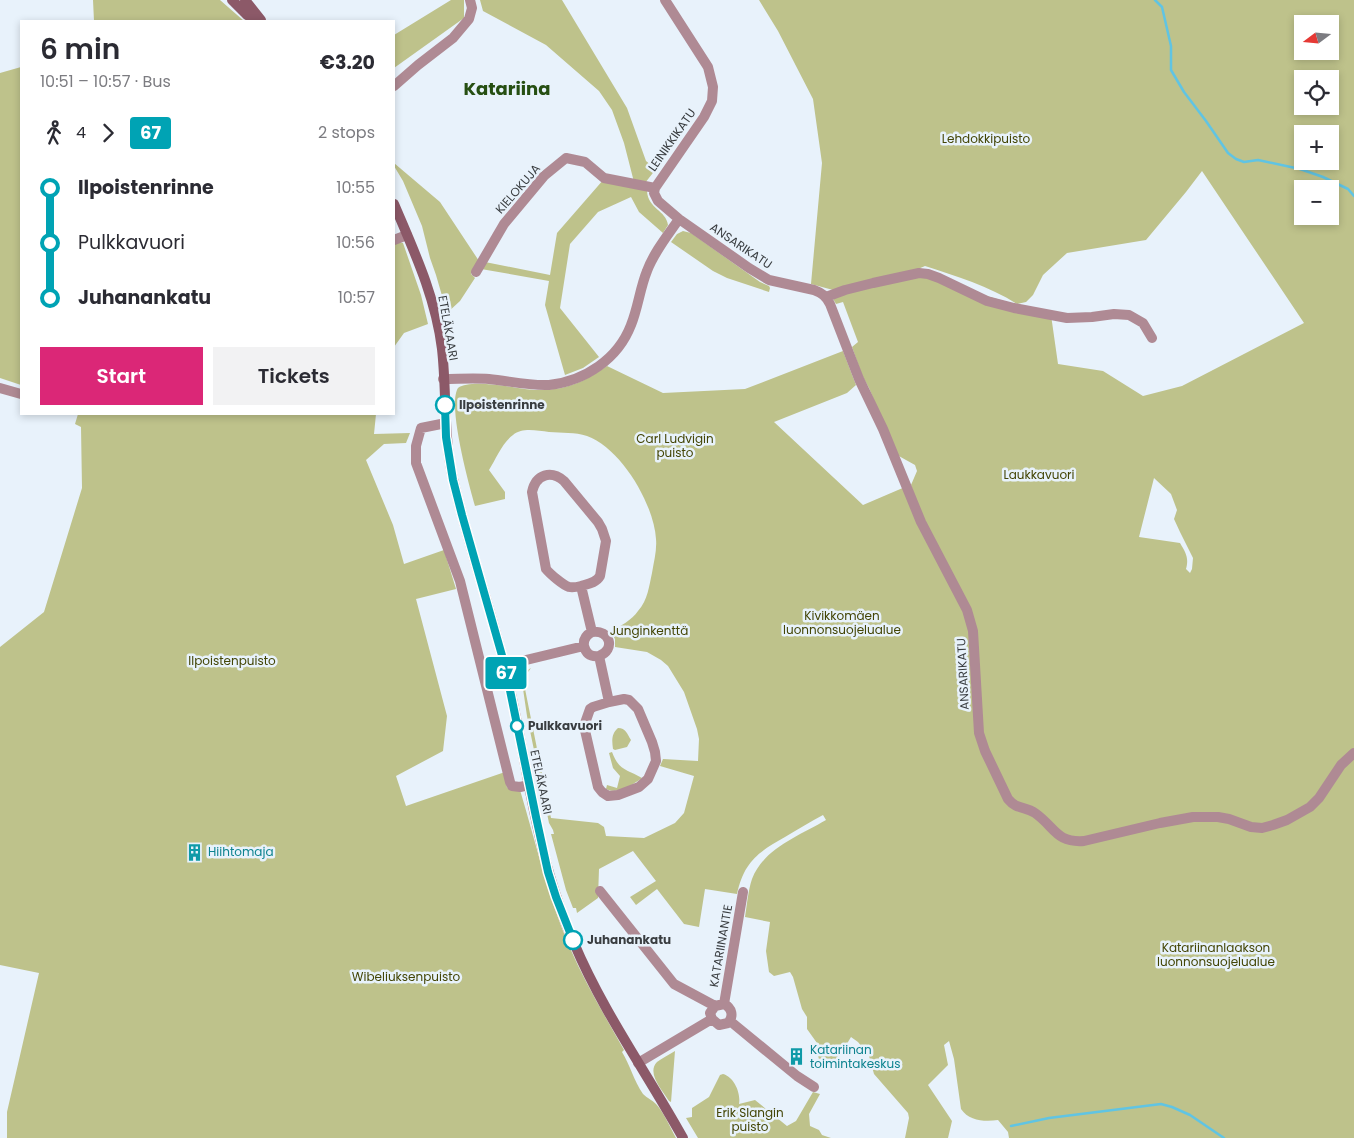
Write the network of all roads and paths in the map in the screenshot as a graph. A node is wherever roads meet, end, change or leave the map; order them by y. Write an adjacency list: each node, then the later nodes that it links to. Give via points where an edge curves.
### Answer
1 (232, 0): 5 (main road)
2 (245, 0): 6 (main road)
3 (470, 0): 7 (street, via 469,20 453,38)
4 (665, 0): 8 (street, LEINIKKIKATU, via 708,67 713,87 712,101 704,118)
5 (256, 20)
6 (261, 20)
7 (395, 85)
8 (655, 188): 10 (street, ANSARIKATU, via 658,201); 13 (street, KIELOKUJA, via 604,178 585,162 566,158 544,176 504,224)
9 (395, 206): 11 (main road, ETELÄKAARI)
10 (679, 219): 14 (street, ANSARIKATU, via 763,277 814,290); 16 (street, via 650,263 631,327 615,352 602,364 576,379 547,385 488,379)
11 (407, 235): 12 (street); 16 (main road, ETELÄKAARI, via 432,302 442,350)
12 (395, 240)
13 (476, 272)
14 (826, 297): 15 (street, via 873,283 928,274 987,301 1014,308 1067,318 1129,315 1143,323); 26 (street, ANSARIKATU, via 921,522 967,610 973,631 979,733 1012,804 1034,812 1061,837 1076,842 1193,818 1218,817 1262,828 1287,820 1310,807)
15 (1152, 338)
16 (443, 379): 19 (main road, ETELÄKAARI)
17 (0, 388): 18 (street)
18 (20, 394)
19 (446, 424): 24 (main road, ETELÄKAARI, via 453,480); 27 (street, via 421,428 416,463 460,581 510,782 512,786)
20 (581, 586): 20 (street, via 571,588 546,569 532,492 537,481 546,475 558,476 564,481 598,522 605,536 600,576); 21 (street)
21 (592, 632): 22 (street, via 586,636); 23 (street, via 601,632 608,641 608,649)
22 (584, 646): 23 (street, via 588,653); 24 (street)
23 (599, 656): 25 (street)
24 (505, 666): 27 (main road, ETELÄKAARI)
25 (610, 702): 25 (street, via 624,699 638,709 656,756 645,783 613,796 608,796 598,787 584,729 590,709)
26 (1354, 753)
27 (529, 785): 33 (main road, ETELÄKAARI, via 548,872 565,922 582,962)
28 (600, 891): 30 (street, via 674,984)
29 (744, 892): 30 (street, KATARIINANTIE)
30 (720, 1005): 31 (street, via 711,1012); 32 (street, via 730,1008)
31 (712, 1020): 32 (street, via 722,1025); 33 (street)
32 (730, 1021): 34 (street)
33 (638, 1063): 35 (main road, ETELÄKAARI)
34 (814, 1087)
35 (683, 1138)

